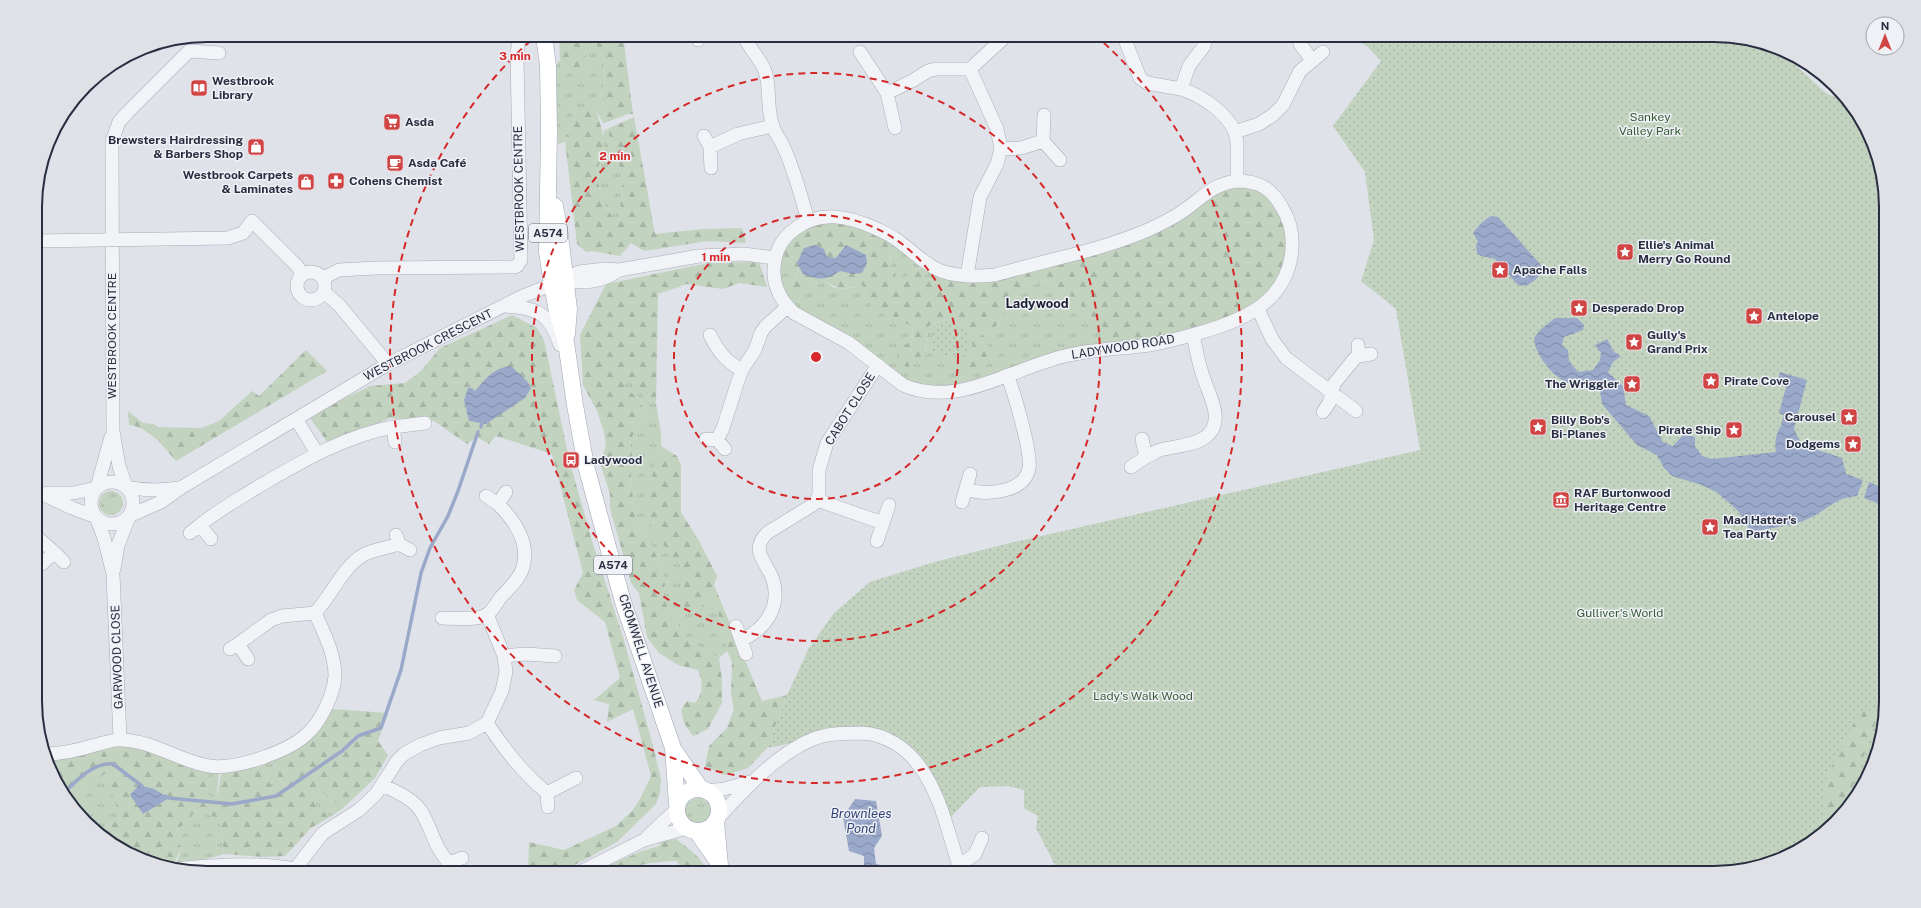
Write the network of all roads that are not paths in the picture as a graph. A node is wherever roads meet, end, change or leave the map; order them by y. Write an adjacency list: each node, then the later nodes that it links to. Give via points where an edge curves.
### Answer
1 (518, 42): 32 (street, WESTBROOK CENTRE, via 516,56 521,260 519,264 514,267 339,270)
2 (545, 42): 13 (main road, CROMWELL AVENUE / A574)
3 (551, 42): 13 (main road, CROMWELL AVENUE / A574)
4 (746, 42): 18 (street, via 766,73)
5 (1000, 42): 14 (street)
6 (1126, 42): 15 (street, via 1143,81)
7 (1205, 42): 15 (street, via 1189,66)
8 (1300, 44): 12 (street)
9 (860, 52): 16 (street)
10 (1323, 52): 12 (street)
11 (219, 53): 27 (street, WESTBROOK CENTRE, via 189,51 119,122 112,141)
12 (1312, 60): 20 (street, via 1300,71 1283,105 1273,115 1259,124)
13 (548, 66): 33 (main road, CROMWELL AVENUE / A574, via 550,181 547,252)
14 (970, 69): 16 (street, via 928,71); 22 (street, via 997,128)
15 (1181, 89): 20 (street, via 1196,95 1224,116)
16 (887, 93): 19 (street)
17 (1044, 115): 21 (street)
18 (772, 126): 24 (street, via 707,141); 26 (street, via 784,147 799,186)
19 (895, 128)
20 (1235, 132): 25 (street)
21 (1043, 141): 22 (street, via 1021,148); 23 (street)
22 (1001, 150): 31 (street, via 998,164 980,197)
23 (1060, 160)
24 (711, 168)
25 (1238, 181): 31 (street, LADYWOOD ROAD, via 1220,184 1172,218 1130,237 1095,249 995,275); 37 (street, LADYWOOD ROAD, via 1255,182 1265,188 1283,210 1292,232 1291,256 1285,277 1275,294)
26 (808, 221): 29 (street, LADYWOOD ROAD, via 788,235 781,243); 31 (street, LADYWOOD ROAD, via 830,216 857,220 893,237 941,271)
27 (111, 240): 28 (street); 30 (street, via 228,238 243,234 252,221 298,267); 52 (street, WESTBROOK CENTRE)
28 (42, 241)
29 (775, 258): 33 (street, via 744,254 699,256 619,270 579,272); 36 (street, LADYWOOD ROAD, via 776,289)
30 (302, 275): 32 (street, via 306,272 316,272); 34 (street, via 297,287 304,298 318,298)
31 (967, 276)
32 (323, 278): 34 (street, via 326,287)
33 (558, 282): 35 (street, WESTBROOK CRESCENT); 45 (main road, CROMWELL AVENUE / A574, via 557,312 566,342)
34 (324, 292): 41 (street, via 339,305)
35 (503, 306): 41 (street, WESTBROOK CRESCENT); 45 (street, via 529,308 547,318 555,332)
36 (787, 307): 42 (street, LADYWOOD ROAD, via 804,320 849,343); 43 (street, via 765,327 755,350)
37 (1258, 309): 39 (street, LADYWOOD ROAD, via 1228,324); 46 (street, via 1272,339 1286,358)
38 (710, 335): 43 (street, via 717,350 726,360)
39 (1193, 335): 44 (street, LADYWOOD ROAD, via 1149,345 1066,355); 57 (street, via 1201,372 1214,402 1213,428 1198,441 1159,450)
40 (1363, 352): 46 (street, via 1334,384)
41 (388, 364): 49 (street, WESTBROOK CRESCENT)
42 (878, 365): 44 (street, LADYWOOD ROAD, via 903,385 934,393 963,390); 68 (street, CABOT CLOSE, via 827,443 819,470)
43 (742, 370): 55 (street)
44 (1007, 375): 63 (street, via 1029,454 1027,475 1019,485 992,493 978,493)
45 (570, 377): 94 (main road, CROMWELL AVENUE / A574, via 586,466 623,602)
46 (1332, 393): 47 (street); 48 (street)
47 (1356, 411)
48 (1323, 412)
49 (296, 419): 56 (street); 62 (street, WESTBROOK CRESCENT)
50 (425, 423): 51 (street)
51 (393, 427): 54 (street); 56 (street)
52 (113, 431): 60 (street, WESTBROOK CENTRE, via 119,466); 61 (street, WESTBROOK CENTRE)
53 (1142, 439): 57 (street)
54 (395, 442)
55 (716, 443)
56 (317, 454): 75 (street, via 225,506 195,529)
57 (1146, 457): 58 (street)
58 (1131, 467)
59 (970, 474): 63 (street)
60 (126, 487): 61 (street, via 120,483 108,482); 62 (street, WESTBROOK CRESCENT, via 160,491); 72 (street, via 134,504)
61 (97, 488): 64 (street, via 74,493); 73 (street, via 91,499)
62 (182, 488): 72 (street, WESTBROOK CRESCENT, via 161,502)
63 (966, 489): 69 (street)
64 (42, 492)
65 (506, 492): 70 (street)
66 (42, 493): 73 (street)
67 (486, 496): 70 (street)
68 (817, 500): 74 (street); 87 (street, via 767,533 760,542 760,552 773,581 773,606 761,629)
69 (962, 502)
70 (498, 504): 84 (street, via 510,516 518,530 524,560 518,577)
71 (889, 505): 74 (street)
72 (129, 516): 73 (street, via 116,524 102,522); 82 (street, GARWOOD CLOSE, via 118,545)
73 (96, 517): 82 (street, GARWOOD CLOSE)
74 (883, 523): 77 (street)
75 (211, 539)
76 (42, 541): 79 (street)
77 (877, 541)
78 (402, 543): 83 (street, via 375,550 357,559)
79 (54, 552): 80 (street); 81 (street)
80 (64, 562)
81 (42, 564)
82 (113, 574): 93 (street, GARWOOD CLOSE)
83 (315, 613): 91 (street, via 282,616 272,620 234,646); 93 (street, via 333,659 335,678 325,710 310,731 298,741 257,759 209,766 184,760 149,745)
84 (488, 614): 85 (street, via 479,617); 89 (street)
85 (442, 618)
86 (736, 626): 87 (street)
87 (741, 640): 88 (street)
88 (746, 654)
89 (504, 656): 90 (street); 92 (street, via 504,681)
90 (555, 656)
91 (248, 659)
92 (487, 723): 98 (street, via 469,733 439,738 410,750 398,761); 100 (street, via 507,753 528,777)
93 (120, 739): 95 (street, via 79,750)
94 (673, 748): 99 (main road, CROMWELL AVENUE / A574); 101 (main road, CROMWELL AVENUE / A574)
95 (51, 753)
96 (576, 777): 100 (street)
97 (752, 781): 99 (street, via 724,789); 103 (street); 116 (street, via 793,751 819,737 844,733 881,737 907,751 921,767 944,815)
98 (383, 785): 110 (street, via 360,810 320,837); 111 (street, via 406,798 420,810)
99 (704, 790): 101 (main road, via 695,789 684,794); 103 (main road, A574, via 713,794 719,806)
100 (548, 793): 102 (street)
101 (677, 806): 104 (main road, A574, via 679,820); 106 (street)
102 (548, 807)
103 (717, 820): 104 (main road, via 708,830); 115 (main road, A574)
104 (692, 830): 106 (street); 114 (main road, A574)
105 (983, 835): 117 (street, via 975,854)
106 (644, 840): 113 (street)
107 (462, 858): 112 (street)
108 (216, 866): 109 (street)
109 (277, 866)
110 (300, 866)
111 (445, 866)
112 (449, 866)
113 (592, 866)
114 (719, 866)
115 (721, 866)
116 (960, 866)
117 (964, 866)

